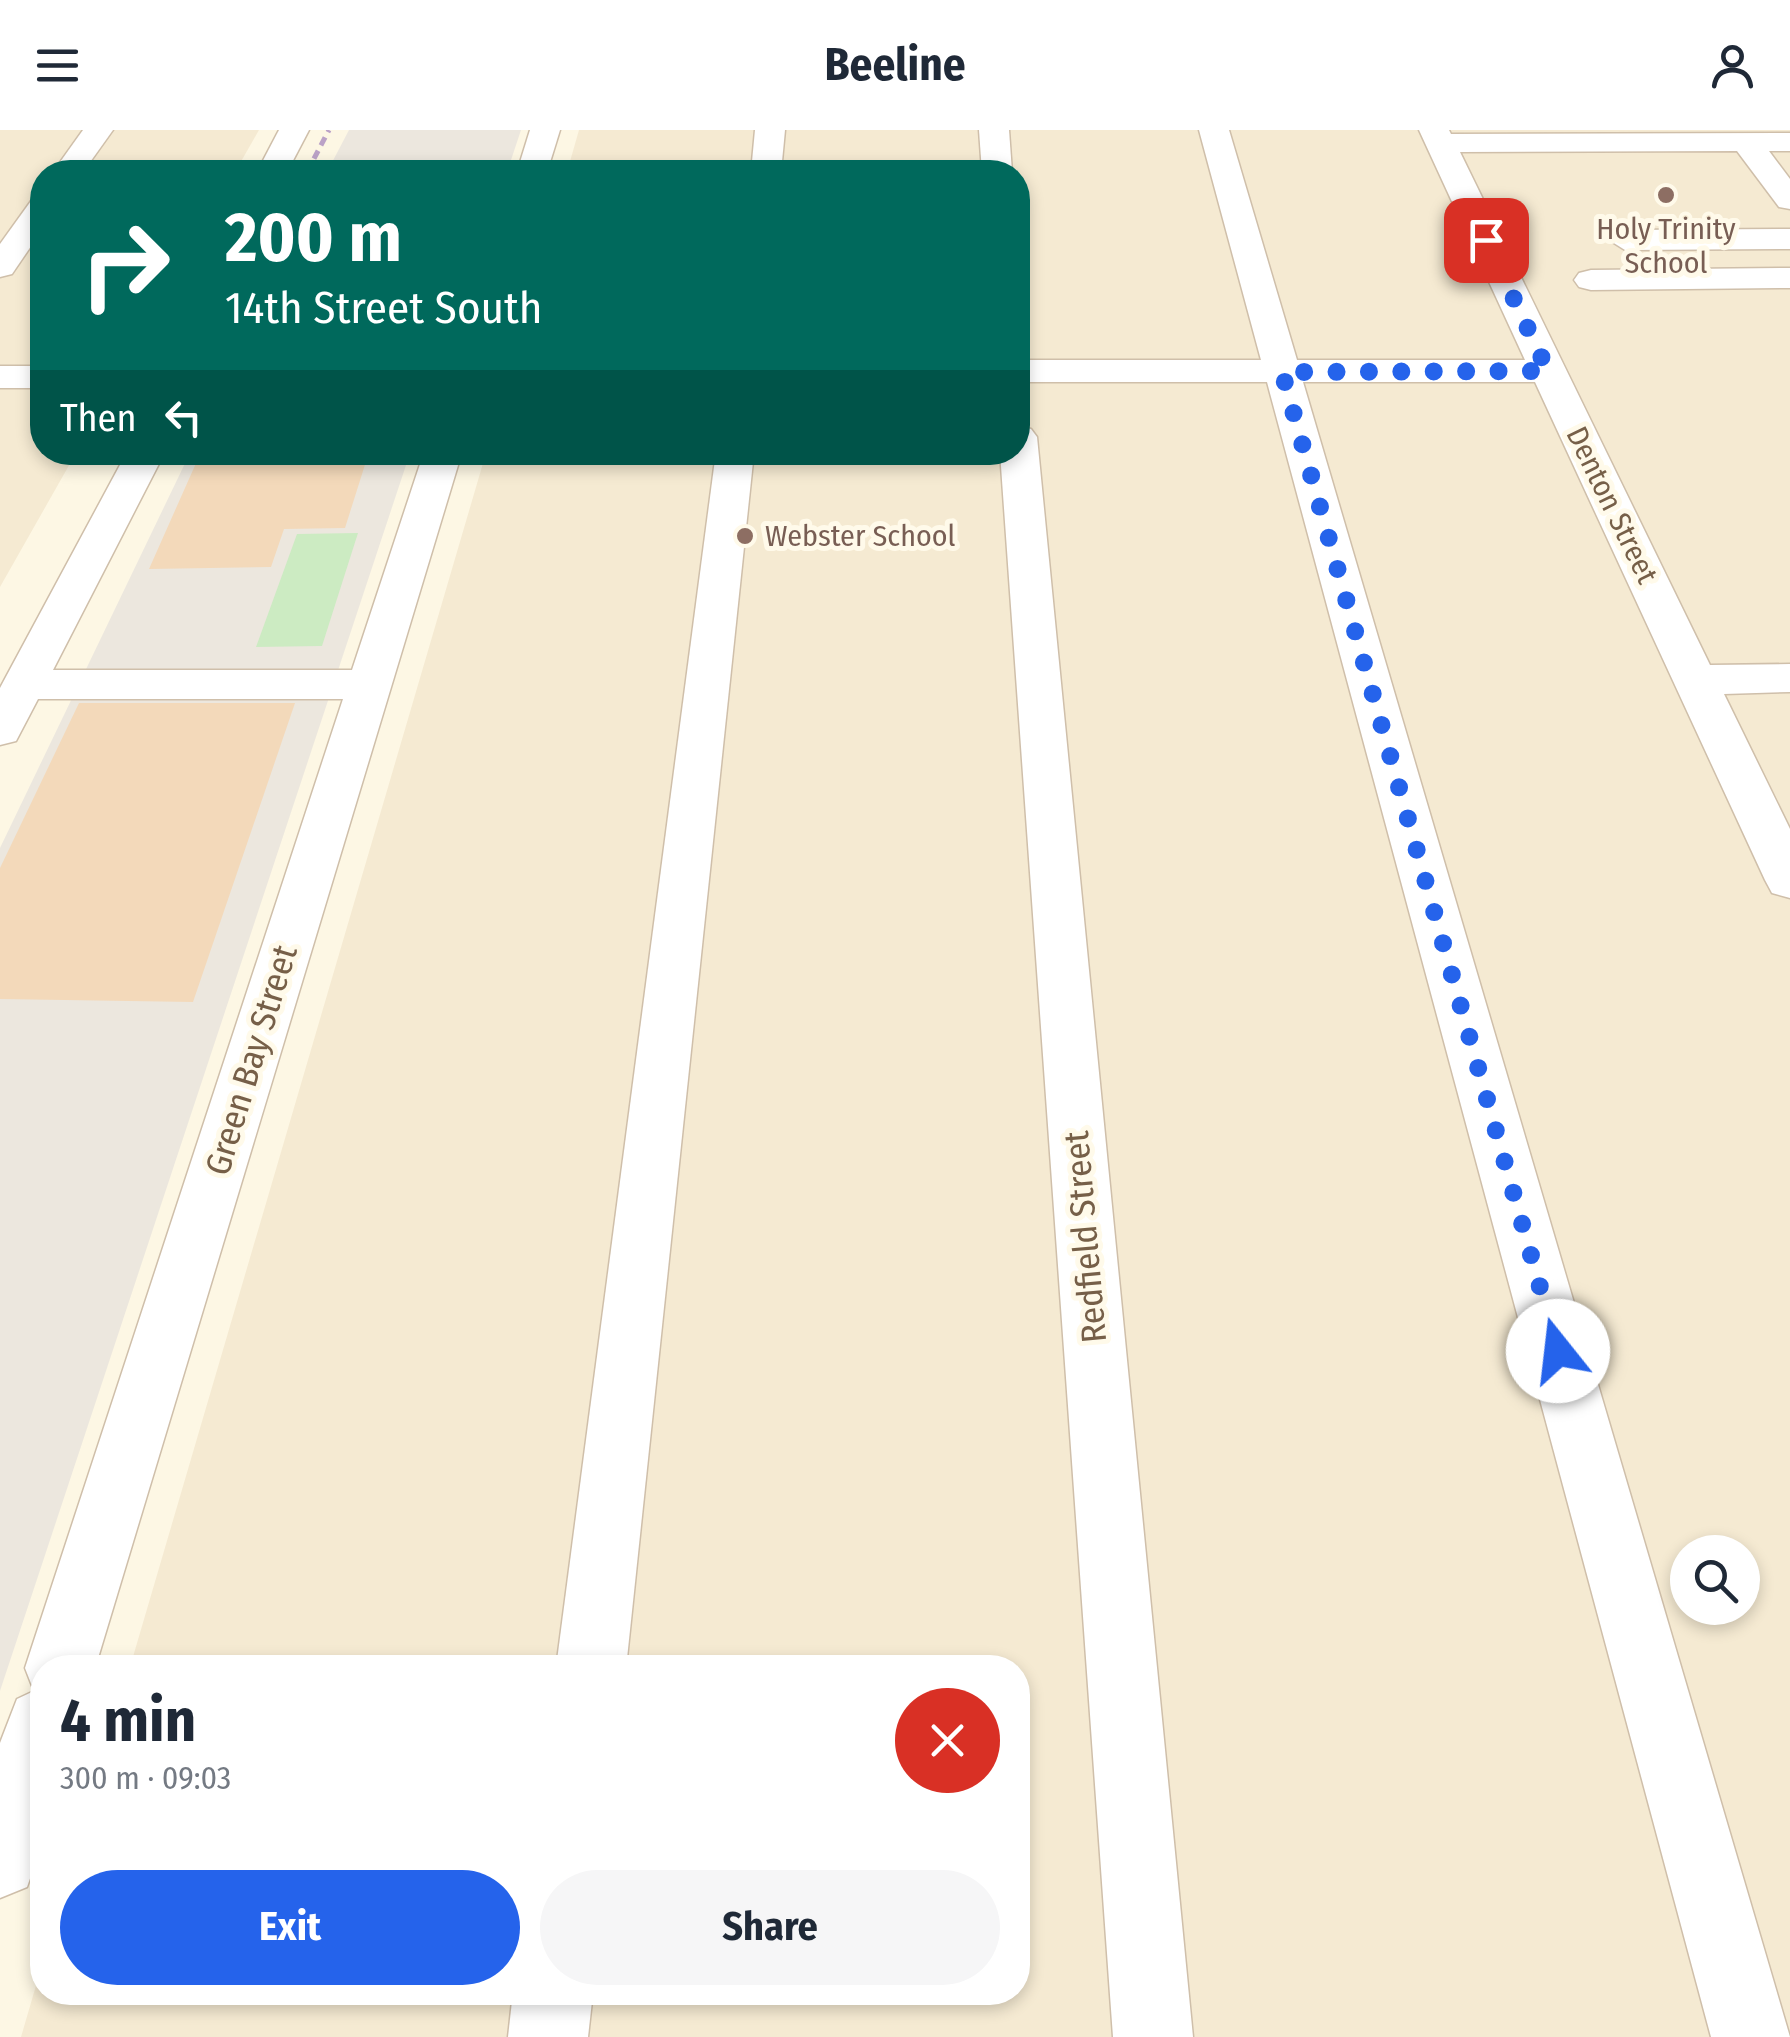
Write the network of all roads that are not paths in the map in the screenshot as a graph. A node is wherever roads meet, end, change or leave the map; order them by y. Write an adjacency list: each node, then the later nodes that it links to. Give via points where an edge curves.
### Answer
1 (98, 130): 10 (street)
2 (294, 130): 11 (street)
3 (545, 130): 12 (street)
4 (770, 130): 13 (street)
5 (994, 130): 14 (street)
6 (1214, 130): 24 (street)
7 (1437, 136): 8 (street); 23 (street, Denton Street)
8 (1746, 142): 9 (street); 15 (street)
9 (1790, 142)
10 (77, 160)
11 (278, 160)
12 (536, 160)
13 (767, 160)
14 (996, 160)
15 (1790, 200)
16 (30, 225): 18 (street)
17 (1790, 239): 20 (street, via 1625,240)
18 (0, 267)
19 (1790, 278): 20 (street)
20 (1648, 279): 21 (street)
21 (1591, 280)
22 (1030, 371): 24 (street)
23 (1548, 371): 24 (street); 32 (street, Denton Street)
24 (1282, 372): 44 (street)
25 (30, 376): 26 (street)
26 (0, 377)
27 (139, 465): 34 (street)
28 (439, 465): 33 (street, Green Bay Street)
29 (733, 465): 38 (street)
30 (1020, 465): 43 (street, Redfield Street)
31 (1790, 678): 32 (street)
32 (1696, 680): 36 (street, Denton Street)
33 (370, 684): 34 (street); 37 (street, Green Bay Street)
34 (24, 686): 35 (street)
35 (0, 730)
36 (1790, 880)
37 (64, 1655)
38 (593, 1655)
39 (30, 1763): 40 (street)
40 (0, 1860)
41 (552, 2005): 42 (street)
42 (548, 2037)
43 (1153, 2037)
44 (1751, 2037)

